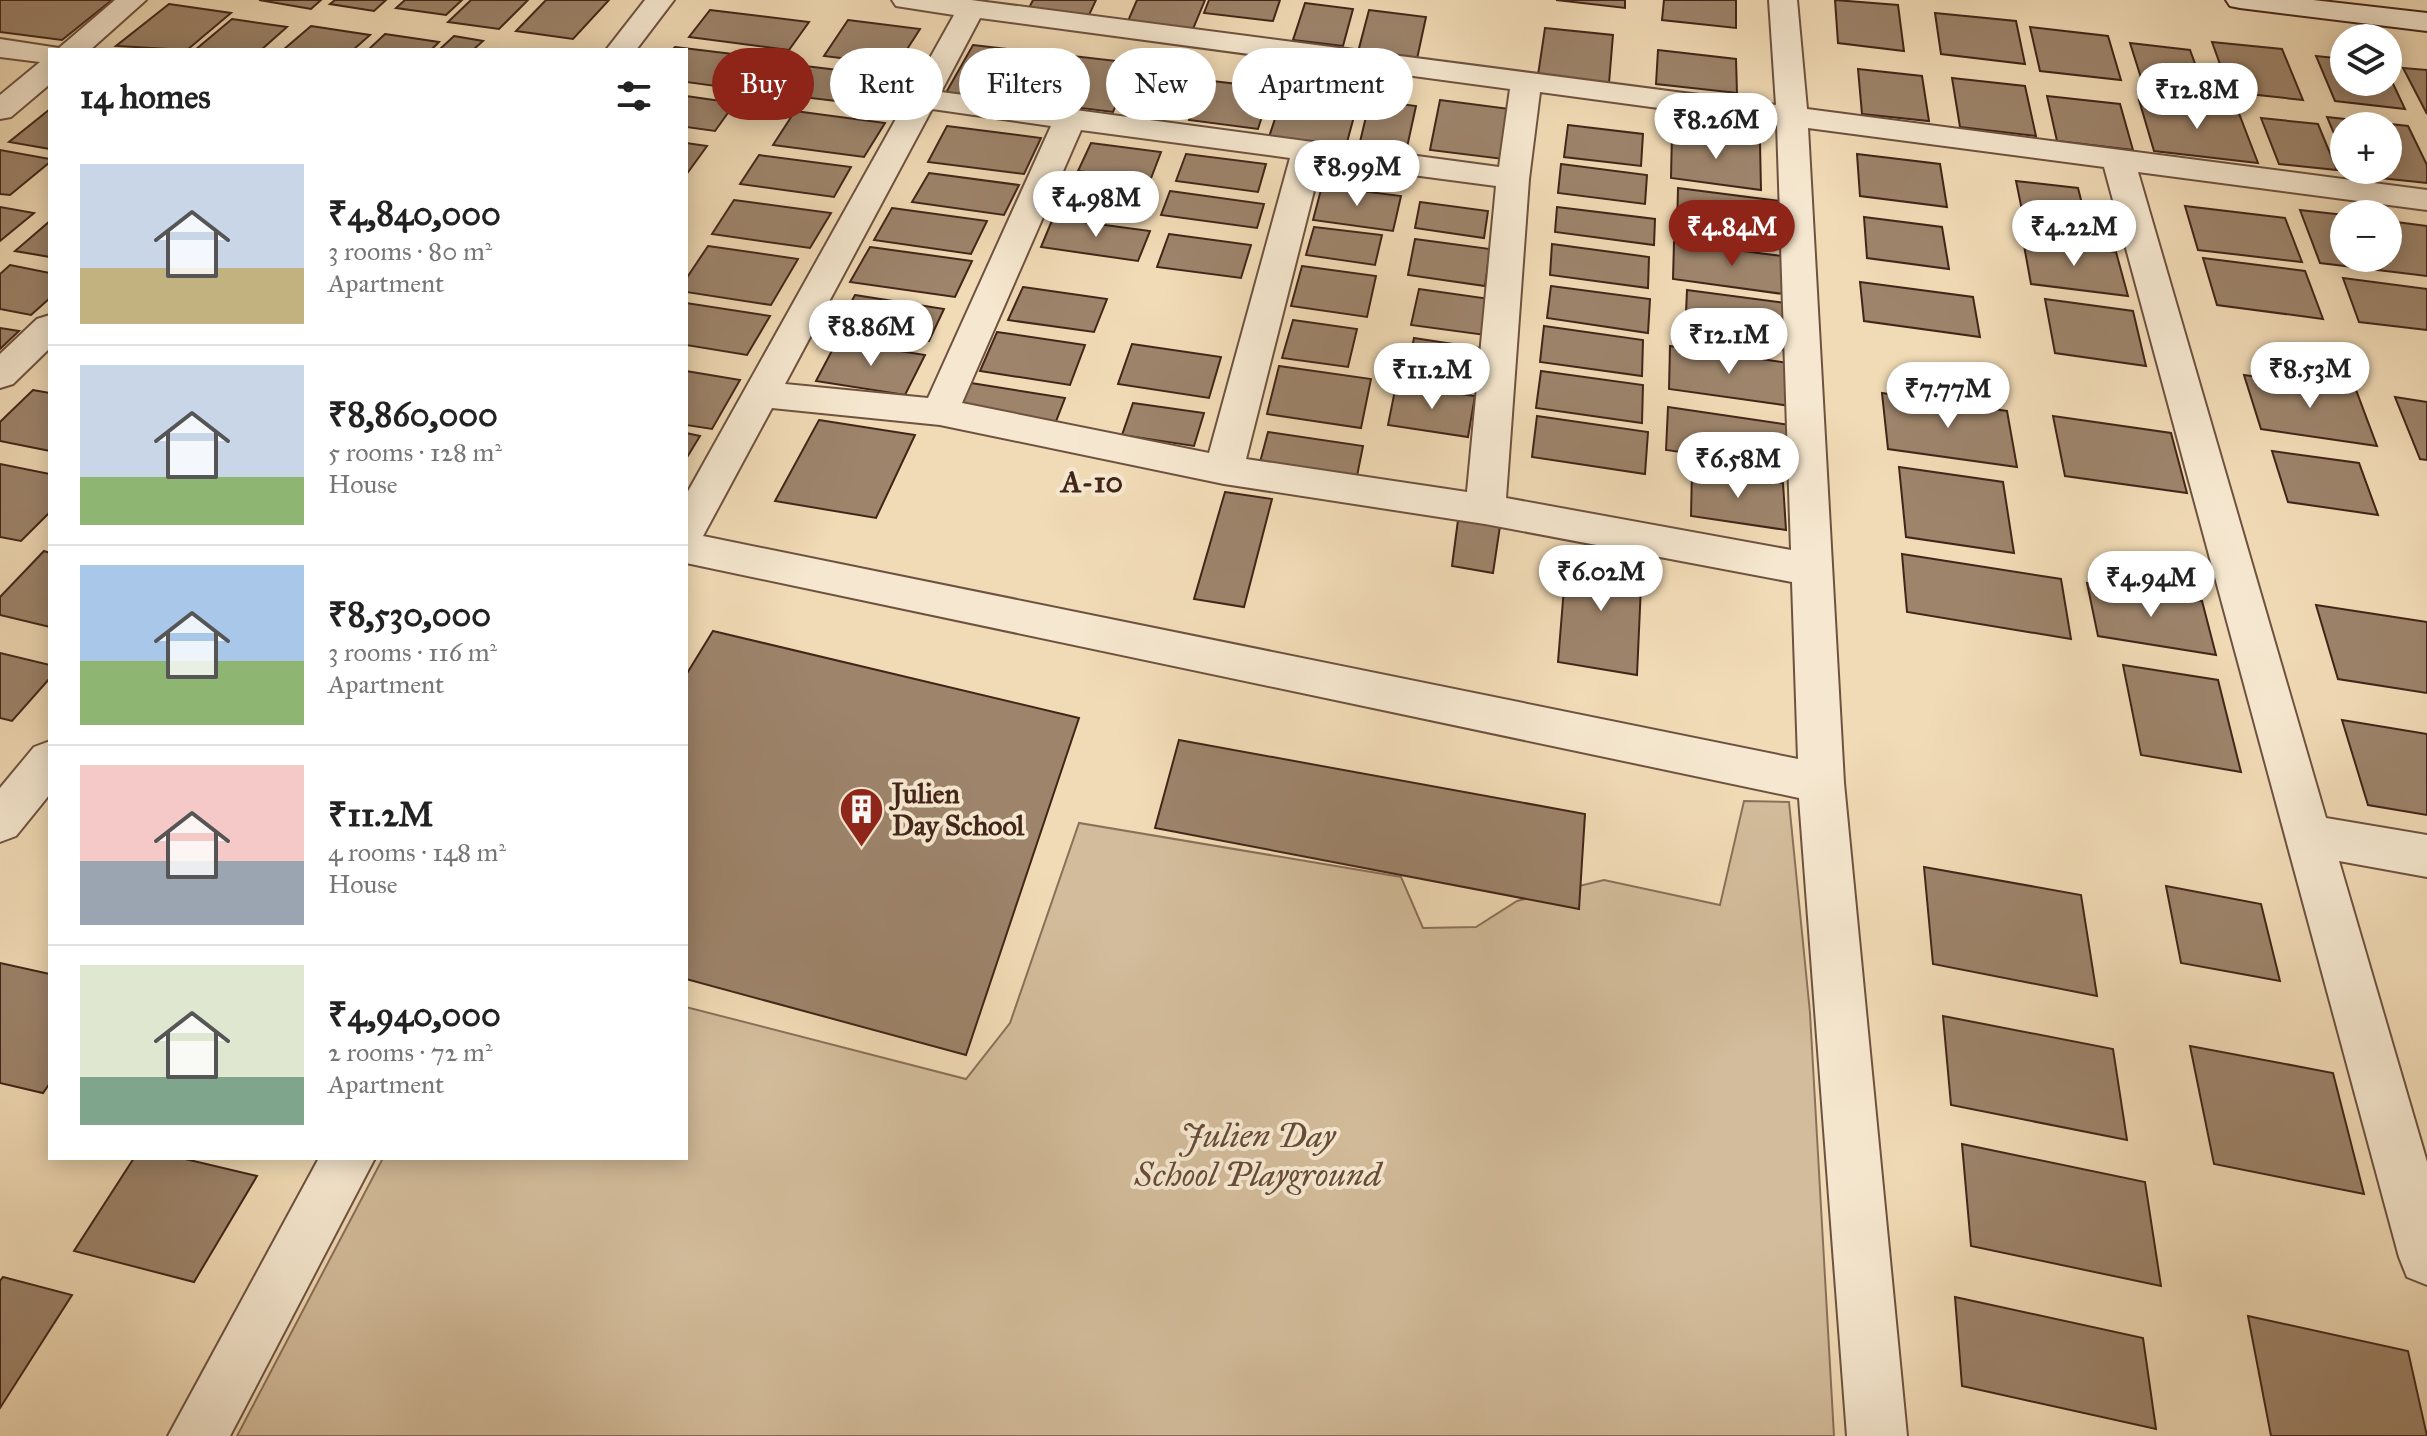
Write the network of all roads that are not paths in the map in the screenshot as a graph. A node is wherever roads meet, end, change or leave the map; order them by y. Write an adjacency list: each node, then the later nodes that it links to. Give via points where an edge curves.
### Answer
1 (132, 0): 9 (street)
2 (660, 0): 10 (street)
3 (906, 0): 6 (street)
4 (1783, 0): 16 (street)
5 (2240, 0): 7 (street)
6 (971, 9): 12 (street); 14 (street)
7 (2427, 22)
8 (0, 48): 11 (street)
9 (74, 48)
10 (623, 48)
11 (48, 55)
12 (943, 60)
13 (48, 71): 15 (street)
14 (1526, 82): 16 (street); 22 (street)
15 (0, 110)
16 (1792, 116): 21 (street); 32 (street)
17 (911, 120): 26 (street)
18 (1070, 120): 27 (street)
19 (1077, 120): 20 (street)
20 (1308, 151): 22 (street); 28 (street)
21 (2118, 159): 23 (street); 36 (street)
22 (1513, 179): 29 (street)
23 (2427, 200)
24 (48, 329): 25 (street)
25 (0, 375)
26 (761, 394): 27 (street); 30 (street)
27 (940, 412): 28 (street)
28 (1224, 470): 29 (street)
29 (1485, 509): 32 (street)
30 (688, 527)
31 (688, 548): 34 (street)
32 (1812, 570): 34 (street)
33 (48, 762): 35 (street)
34 (1821, 783): 41 (street)
35 (0, 822)
36 (2309, 835): 37 (street); 39 (street)
37 (2427, 856)
38 (347, 1160): 40 (street)
39 (2427, 1254)
40 (198, 1436)
41 (1877, 1436)

